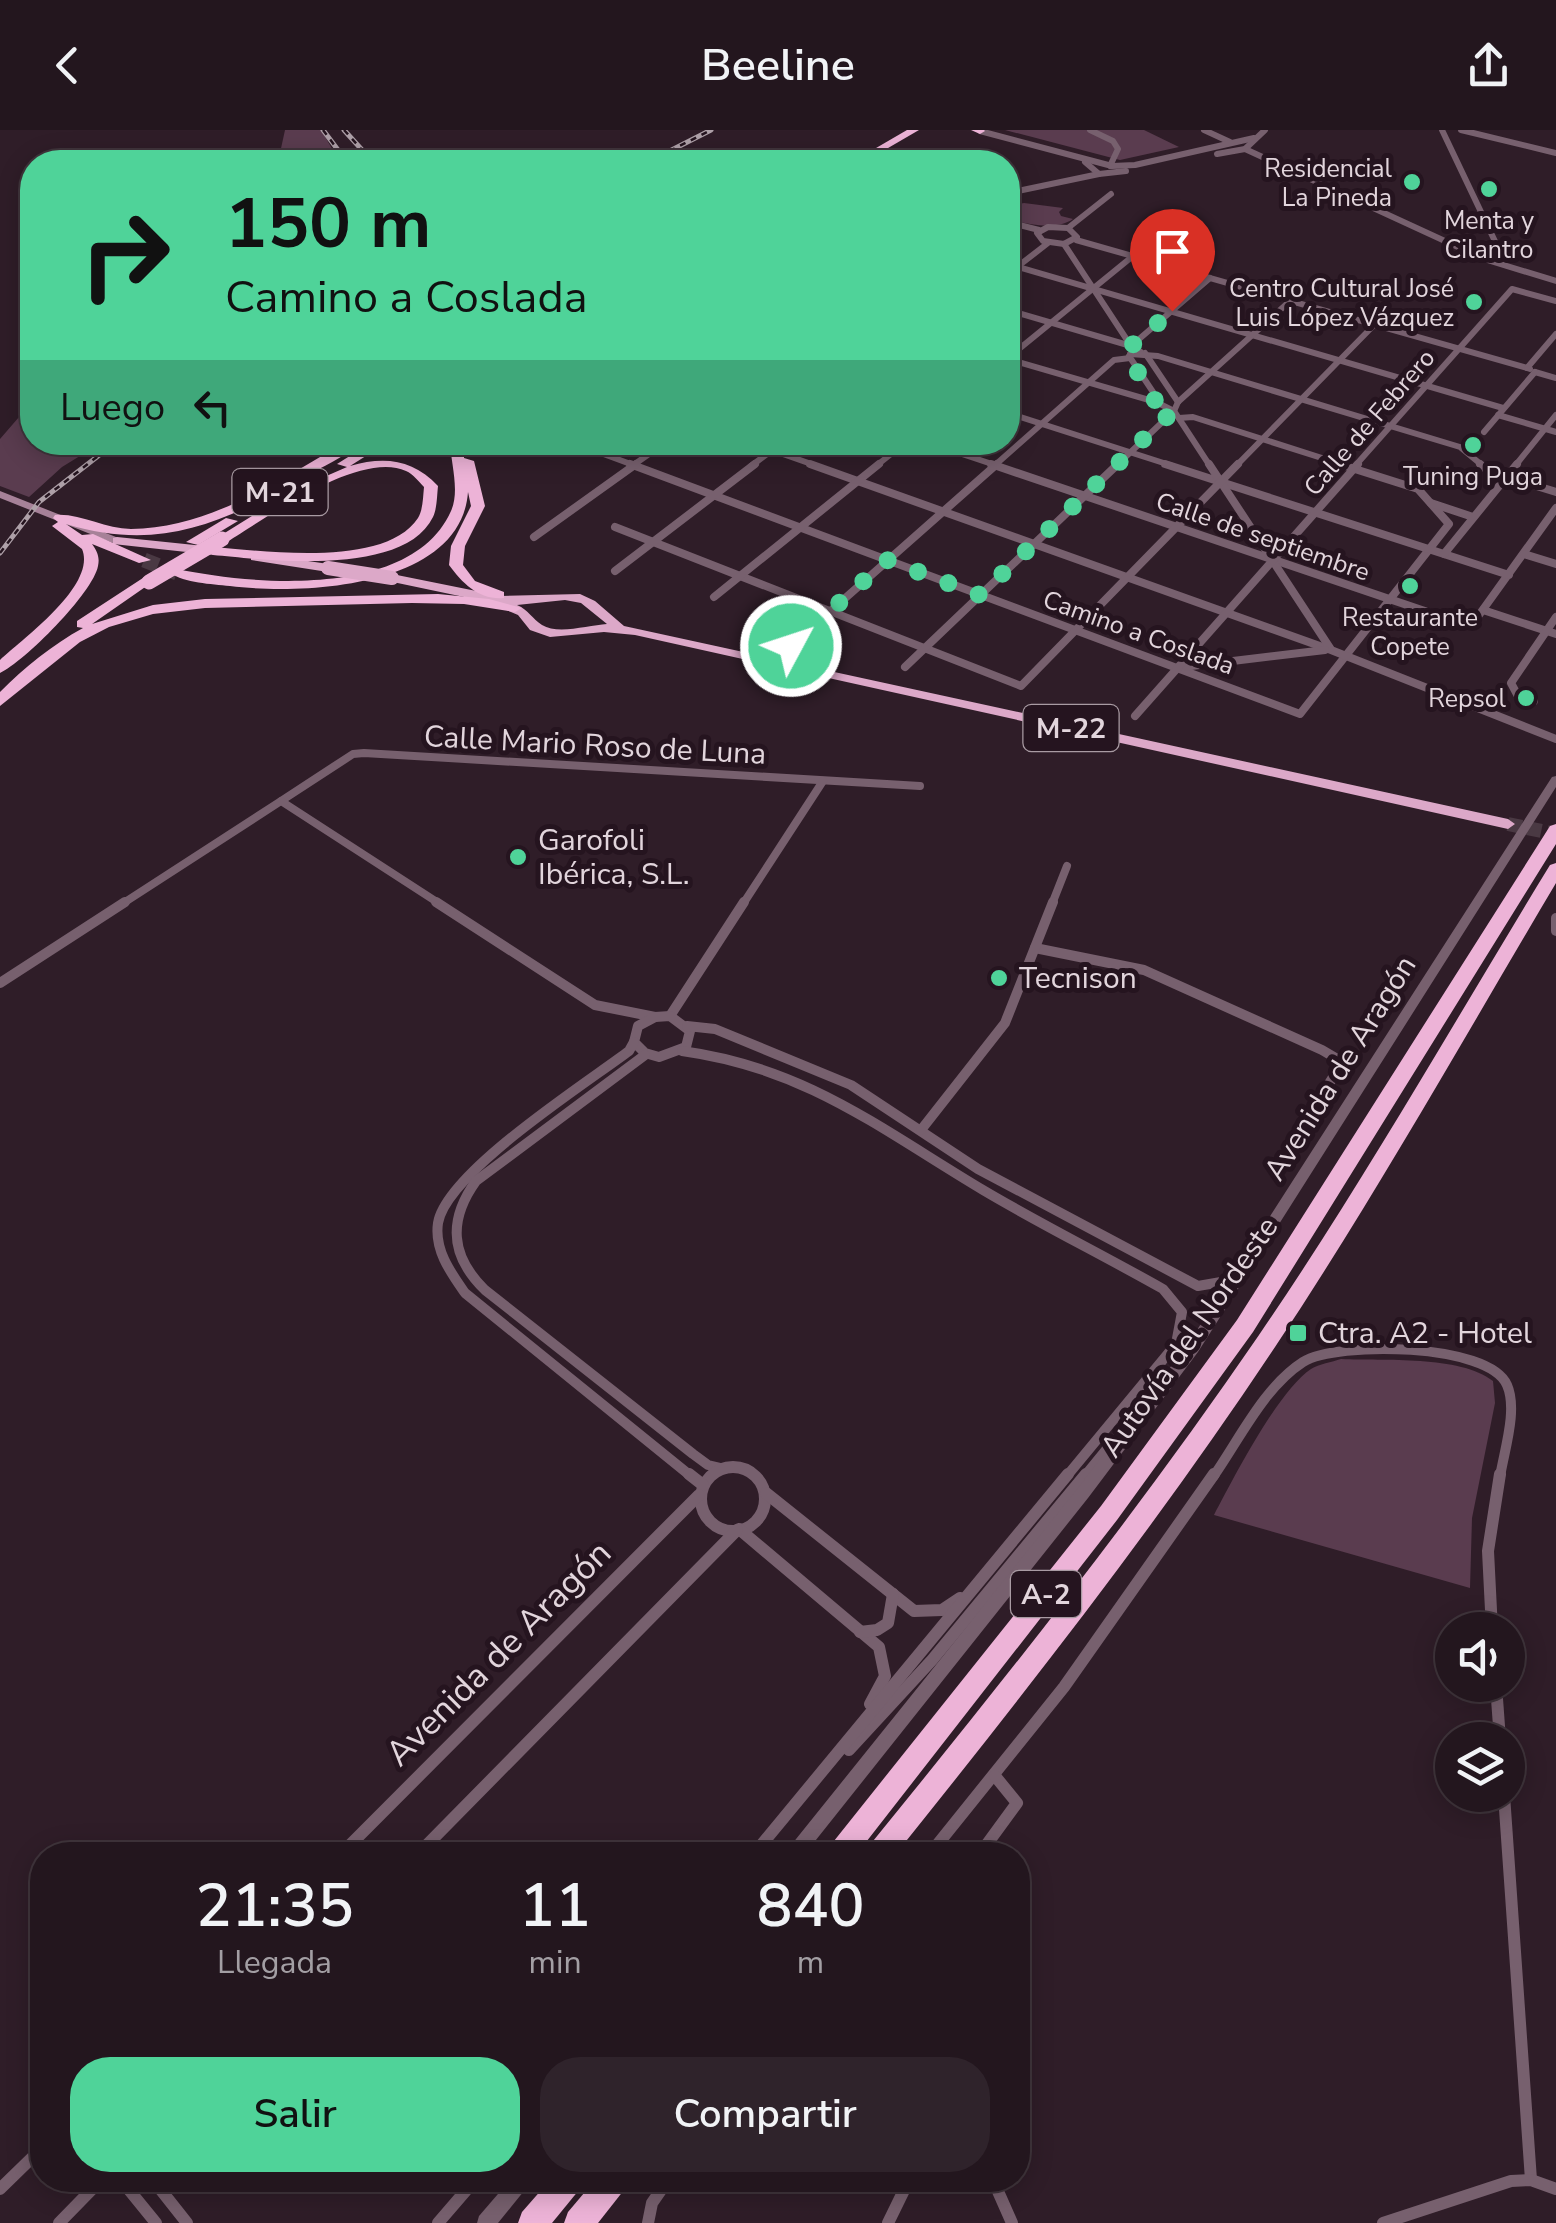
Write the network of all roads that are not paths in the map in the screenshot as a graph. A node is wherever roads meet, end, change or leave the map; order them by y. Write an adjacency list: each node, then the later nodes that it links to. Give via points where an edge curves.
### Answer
1 (978, 130): 15 (street)
2 (1090, 130): 16 (street, via 1118,149)
3 (1204, 130): 10 (street)
4 (1264, 130): 8 (street)
5 (1460, 130): 14 (street)
6 (921, 131): 12 (highway); 13 (highway)
7 (1445, 131): 27 (street)
8 (1254, 138): 9 (street); 11 (street)
9 (1240, 142): 10 (street); 11 (street)
10 (1228, 144): 11 (street); 16 (street)
11 (1243, 148): 16 (street); 29 (street)
12 (882, 150)
13 (890, 150)
14 (1556, 152)
15 (1080, 160): 16 (street); 17 (street)
16 (1110, 167): 17 (street); 17 (street)
17 (1094, 171): 18 (street); 19 (street)
18 (1020, 190)
19 (1020, 191)
20 (1112, 194): 22 (street)
21 (1020, 225): 23 (street)
22 (1068, 228): 23 (street); 24 (street)
23 (1038, 230): 25 (street)
24 (1076, 240): 26 (street); 30 (street)
25 (1048, 243): 26 (street); 33 (street)
26 (1064, 244): 38 (street)
27 (1498, 244): 28 (street); 31 (street)
28 (1493, 251): 29 (street); 31 (street)
29 (1481, 254): 32 (street)
30 (1133, 256): 36 (street); 38 (street)
31 (1502, 257): 32 (street); 34 (street)
32 (1493, 261): 34 (street)
33 (1020, 265)
34 (1513, 266): 37 (street)
35 (1020, 268): 38 (street)
36 (1210, 278): 39 (street); 41 (street)
37 (1556, 281)
38 (1092, 288): 41 (street); 43 (street); 49 (street)
39 (1290, 300): 44 (street); 46 (street)
40 (1556, 301): 48 (street, Calle de Febrero, via 1512,288)
41 (1172, 311): 46 (street); 49 (street)
42 (1020, 313): 43 (street)
43 (1050, 322): 47 (street); 49 (street)
44 (1374, 325): 48 (street); 51 (street)
45 (1556, 334): 53 (street)
46 (1253, 335): 51 (street); 54 (street)
47 (1020, 348)
48 (1460, 349): 53 (street); 57 (street, Calle de Febrero)
49 (1131, 355): 50 (street); 50 (street); 56 (street, via 1114,360); 59 (street)
50 (1145, 355): 54 (street); 60 (street)
51 (1339, 361): 57 (street); 58 (street)
52 (1020, 362): 56 (street)
53 (1532, 370): 55 (street); 61 (street)
54 (1214, 372): 58 (street); 60 (street)
55 (1556, 378)
56 (1088, 384): 59 (street); 64 (street)
57 (1427, 386): 61 (street); 65 (street, Calle de Febrero)
58 (1302, 399): 65 (street); 69 (street)
59 (1159, 402): 60 (street); 60 (street)
60 (1176, 406): 69 (street); 71 (street); 89 (street)
61 (1500, 412): 66 (street); 67 (street)
62 (1556, 415): 66 (street)
63 (1020, 417): 64 (street)
64 (1044, 425): 70 (street); 71 (street)
65 (1392, 426): 86 (street, Calle de Febrero); 87 (street, via 1460,446 1488,471)
66 (1544, 429): 68 (street); 87 (street)
67 (1484, 432)
68 (1556, 432)
69 (1262, 438): 86 (street); 89 (street)
70 (1020, 446)
71 (1130, 452): 89 (street); 93 (street)
72 (332, 455): 99 (highway, via 244,502 182,525 131,533)
73 (344, 455): 121 (highway, M-21, via 193,542)
74 (361, 455): 106 (highway, M-21)
75 (460, 455): 117 (highway, via 458,509 438,538 399,564 306,586 256,587)
76 (463, 455): 126 (highway, via 478,506 456,565 470,584)
77 (605, 455): 84 (street, Camino a Coslada)
78 (649, 455): 84 (street)
79 (766, 455): 91 (street)
80 (786, 455): 88 (street)
81 (890, 455): 88 (street)
82 (962, 455): 85 (street, Calle de septiembre)
83 (1010, 455): 85 (street)
84 (634, 466): 91 (street, Camino a Coslada); 104 (street)
85 (996, 467): 93 (street, Calle de septiembre); 96 (street)
86 (1354, 468): 94 (street, via 1418,489); 97 (street, Calle de Febrero)
87 (1506, 476): 90 (street); 98 (street)
88 (857, 482): 96 (street); 101 (street)
89 (1220, 482): 97 (street); 102 (street); 114 (street)
90 (1556, 492)
91 (714, 495): 101 (street, Camino a Coslada); 107 (street)
92 (3, 496): 99 (main road)
93 (1085, 497): 102 (street, Calle de septiembre); 108 (street)
94 (1430, 503): 98 (street); 109 (street, via 1449,524)
95 (1556, 508): 111 (street)
96 (944, 512): 108 (street); 113 (street)
97 (1316, 513): 109 (street); 114 (street, Calle de Febrero)
98 (1473, 517): 110 (street)
99 (57, 520): 103 (main road); 105 (main road); 143 (highway, via 88,547 90,577)
100 (615, 526): 107 (street)
101 (800, 528): 113 (street, Camino a Coslada); 119 (street)
102 (1176, 528): 114 (street, Calle de septiembre); 120 (street)
103 (77, 532): 105 (main road); 112 (highway)
104 (534, 538)
105 (117, 541): 106 (highway, M-22)
106 (217, 542): 106 (highway, via 349,468 399,466 431,486 430,508 418,525 366,552 310,559); 121 (highway, bridge); 126 (highway, M-22, bridge)
107 (654, 542): 116 (street); 119 (street)
108 (1035, 544): 120 (street); 122 (street)
109 (1429, 550): 110 (street); 125 (street)
110 (1444, 554): 118 (street)
111 (1524, 554): 115 (street); 118 (street)
112 (144, 560)
113 (887, 560): 122 (street, Camino a Coslada); 128 (street)
114 (1274, 560): 125 (street, Calle de septiembre); 130 (street, Calle de Febrero); 139 (street)
115 (1556, 564)
116 (616, 571)
117 (177, 572)
118 (1509, 575): 127 (street)
119 (740, 576): 123 (street); 128 (street)
120 (1128, 577): 130 (street); 134 (street)
121 (143, 580): 144 (highway, M-21, via 70,620); 145 (highway)
122 (980, 595): 134 (street, Camino a Coslada); 138 (street)
123 (714, 597)
124 (544, 600): 126 (highway, M-22); 129 (highway, M-22, via 574,597); 131 (highway)
125 (1390, 601): 127 (street, Calle de septiembre, via 1462,624); 140 (street)
126 (518, 605): 131 (highway, M-22); 146 (highway, via 404,598 156,609 78,637)
127 (1484, 610): 136 (street)
128 (832, 611): 137 (street); 138 (street)
129 (596, 612): 133 (highway); 135 (highway, M-22)
130 (1226, 612): 139 (street); 142 (street, Calle de Febrero)
131 (530, 617): 133 (highway, M-22, via 550,633)
132 (1556, 617): 136 (street)
133 (584, 629): 135 (highway, M-22)
134 (1076, 630): 138 (street, via 1021,686); 142 (street, Camino a Coslada)
135 (634, 631): 154 (highway, M-22)
136 (1551, 633): 147 (street, via 1511,683 1519,698)
137 (791, 646)
138 (924, 647): 141 (street)
139 (1331, 650): 140 (street); 142 (street)
140 (1348, 656): 142 (street, Camino a Coslada, via 1300,714); 149 (street)
141 (905, 667)
142 (1176, 667): 148 (street, Calle de Febrero)
143 (0, 668)
144 (0, 679)
145 (0, 693)
146 (0, 701)
147 (1534, 701)
148 (1134, 716)
149 (1556, 739)
150 (1556, 779): 173 (street, Avenida de Aragón)
151 (822, 780): 152 (street, Calle Mario Roso de Luna); 153 (street, Calle Mario Roso de Luna, via 364,753); 163 (street)
152 (920, 786)
153 (281, 800): 161 (street, Calle Mario Roso de Luna); 162 (street, via 595,1005)
154 (1508, 824)
155 (1556, 830): 190 (highway, Autovía del Nordeste / A-2, via 1245,1326 1110,1512)
156 (1067, 866): 160 (street)
157 (1556, 869): 191 (highway, Autovía del Nordeste / A-2, via 1268,1340 1133,1531)
158 (1556, 918): 159 (street)
159 (1556, 931)
160 (1035, 948): 169 (street, via 1144,970 1322,1050 1340,1066); 171 (street, via 1005,1023)
161 (0, 983)
162 (619, 1011): 164 (street); 166 (street)
163 (670, 1016): 164 (street); 165 (street)
164 (656, 1017): 166 (street)
165 (687, 1026): 167 (street); 171 (street, via 714,1029 834,1078)
166 (635, 1036): 168 (street); 175 (street, via 628,1051 464,1176 436,1222 437,1247 465,1293)
167 (682, 1051): 168 (street, via 660,1058); 170 (street, via 760,1065 840,1098)
168 (646, 1054): 174 (street, via 476,1181 458,1207 454,1250 485,1290 693,1454)
169 (1317, 1104)
170 (872, 1119): 171 (street, via 914,1136); 178 (street, via 966,1180 1163,1289 1182,1312 1176,1344)
171 (921, 1130): 172 (street, via 978,1169 1198,1286)
172 (1220, 1282)
173 (1193, 1348): 185 (street, via 932,1660); 189 (street, Avenida de Aragón)
174 (725, 1469): 175 (street); 176 (street, via 751,1473)
175 (701, 1490): 177 (street, via 699,1504 708,1521); 186 (street, Avenida de Aragón)
176 (766, 1493): 177 (street, via 758,1520); 179 (street)
177 (738, 1529): 181 (street); 187 (street)
178 (977, 1584): 179 (street, via 942,1610 914,1611); 182 (street)
179 (893, 1594): 181 (street, via 891,1620)
180 (1491, 1612): 183 (street, via 1488,1551 1510,1414 1508,1386 1478,1362 1334,1349 1296,1365 1280,1381)
181 (859, 1632): 182 (street, via 878,1647 885,1676)
182 (834, 1758): 185 (street)
183 (995, 1776): 192 (street); 193 (street, via 1017,1802)
184 (1505, 1812): 195 (street)
185 (768, 1838): 188 (street)
186 (353, 1842)
187 (430, 1842)
188 (765, 1842)
189 (804, 1842)
190 (848, 1842)
191 (888, 1842)
192 (940, 1842)
193 (988, 1842)
194 (30, 2160): 196 (street)
195 (1531, 2180): 197 (street); 218 (street)
196 (0, 2189)
197 (1556, 2189)
198 (90, 2192): 208 (street)
199 (131, 2192): 209 (street)
200 (163, 2192): 210 (street)
201 (465, 2192): 211 (street)
202 (512, 2192): 212 (street)
203 (559, 2192): 213 (highway)
204 (604, 2192): 214 (highway)
205 (660, 2192): 215 (street)
206 (903, 2192): 216 (street)
207 (998, 2192): 217 (street)
208 (59, 2223)
209 (156, 2223)
210 (188, 2223)
211 (438, 2223)
212 (486, 2223)
213 (533, 2223)
214 (579, 2223)
215 (648, 2223)
216 (888, 2223)
217 (1012, 2223)
218 (1383, 2223)

